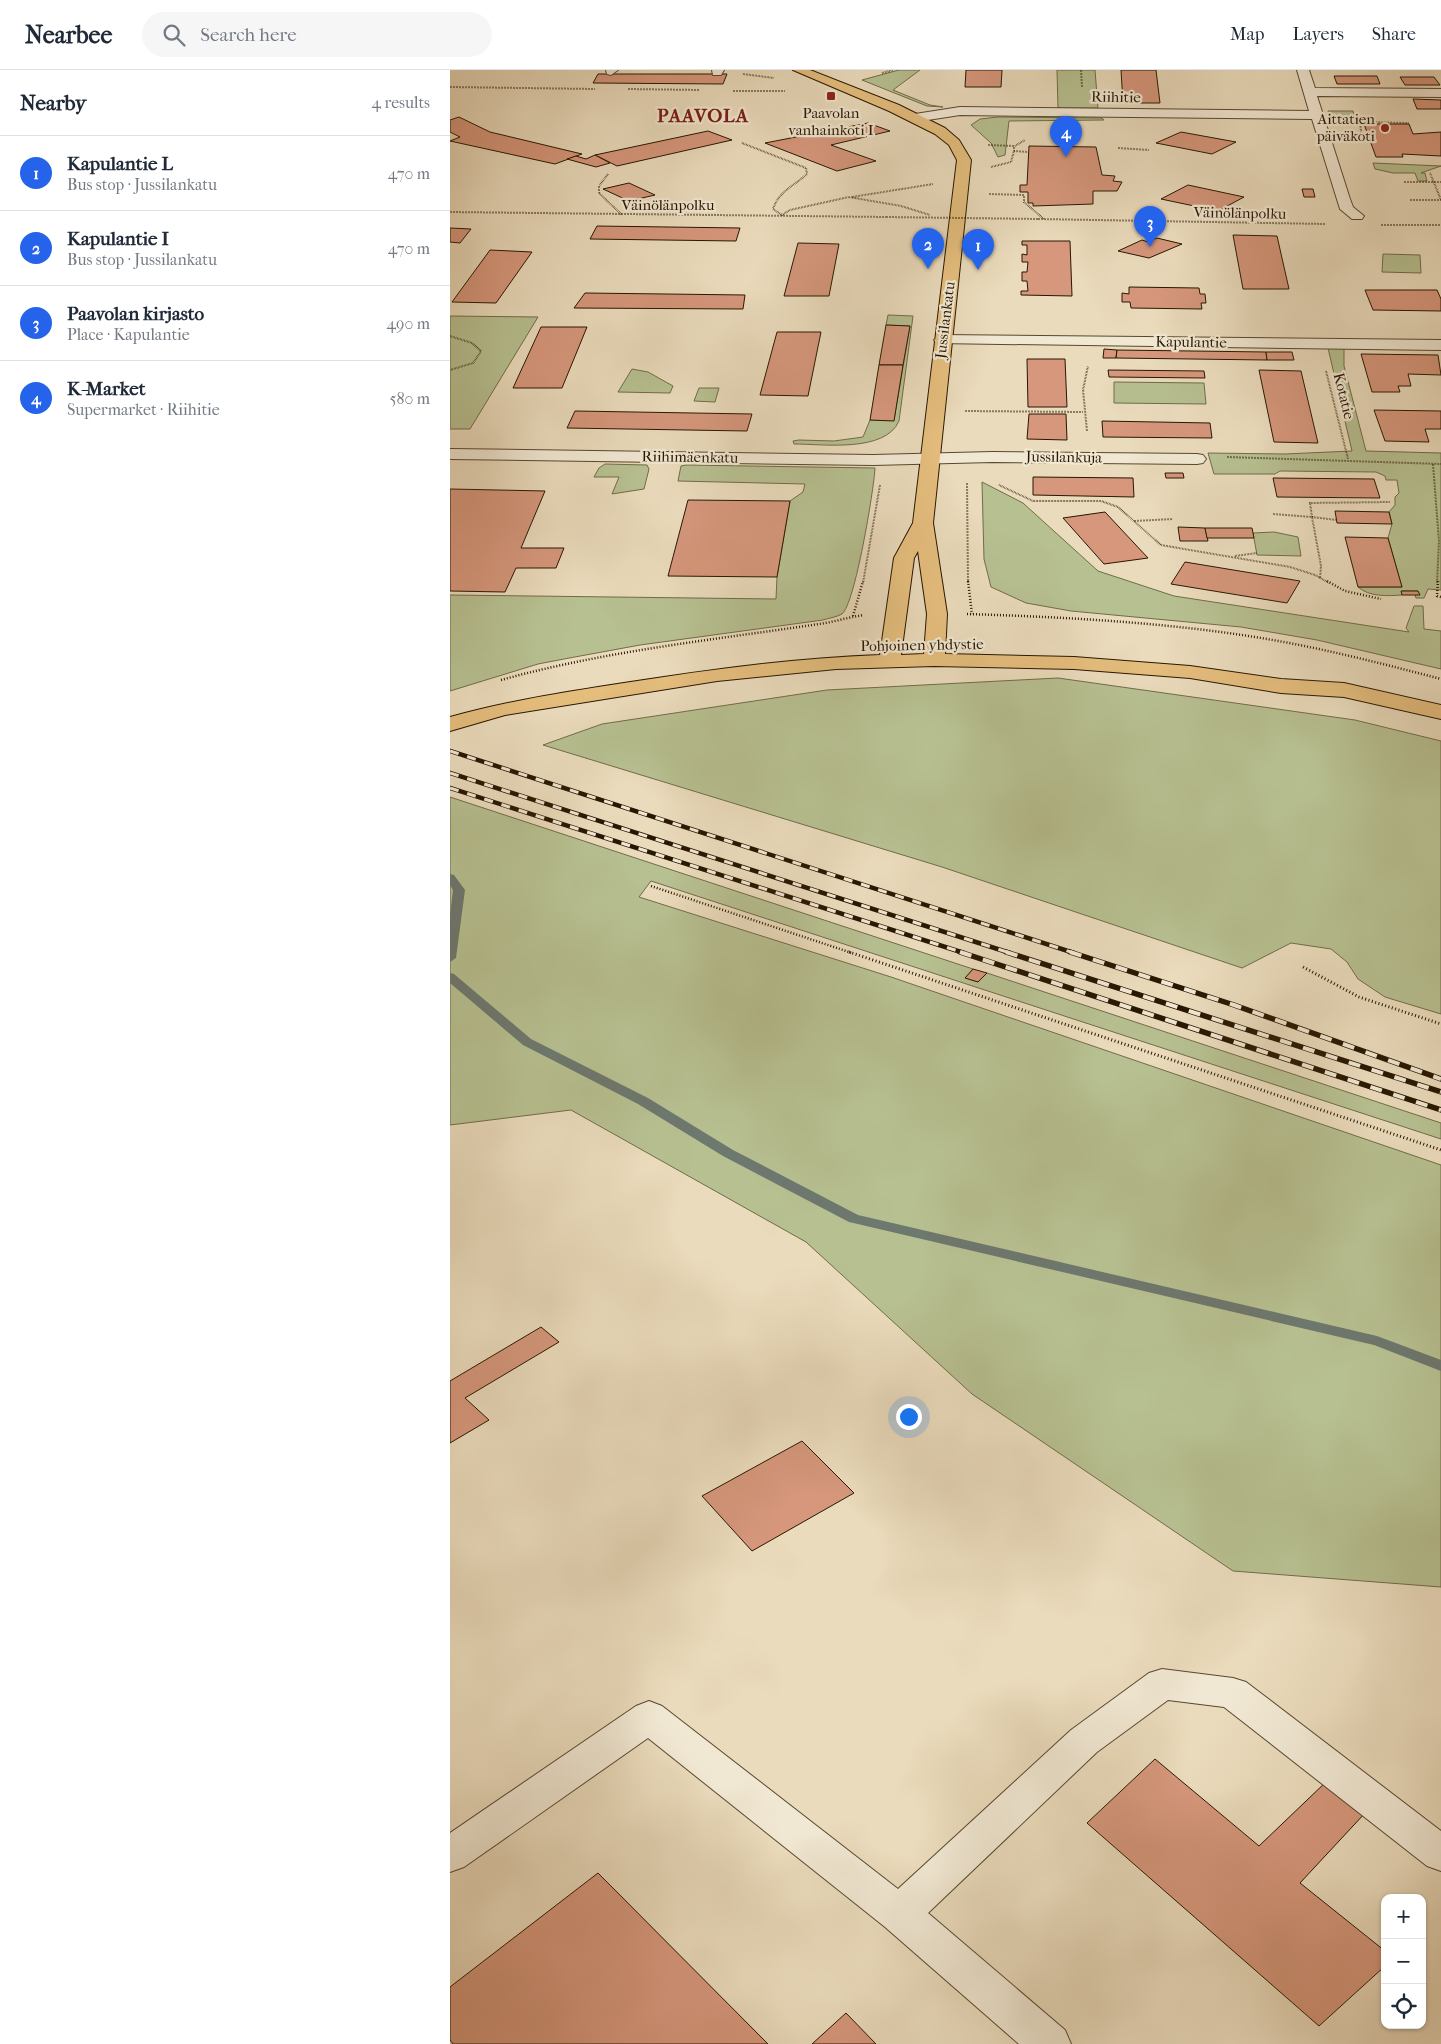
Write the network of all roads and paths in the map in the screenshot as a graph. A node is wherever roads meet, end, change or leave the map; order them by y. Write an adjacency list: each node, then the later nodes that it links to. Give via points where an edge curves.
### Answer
1 (799, 70): 9 (main road, Jussilankatu)
2 (1303, 70): 5 (street)
3 (718, 71): 4 (path)
4 (782, 79)
5 (1310, 92): 6 (street); 7 (street)
6 (1441, 93)
7 (1316, 116): 9 (street, Riihitie, via 1222,120 960,111); 35 (street, via 1347,209)
8 (1362, 117): 10 (path)
9 (916, 118): 42 (main road, Jussilankatu, via 954,142 964,160)
10 (1364, 122): 11 (path); 12 (path, via 1360,124 1362,136)
11 (1408, 123)
12 (1368, 137)
13 (1025, 140): 16 (path)
14 (742, 143): 34 (path, via 806,168 807,174 801,181 777,196 773,209)
15 (987, 145): 16 (path)
16 (1014, 146): 19 (path)
17 (1118, 148): 18 (path)
18 (1149, 150)
19 (1014, 151): 20 (path); 21 (path, via 1011,162)
20 (1028, 152)
21 (990, 167)
22 (1430, 173): 25 (path)
23 (608, 174): 33 (path, via 598,186 599,193)
24 (1404, 182): 25 (path)
25 (1433, 182): 26 (path); 31 (path)
26 (1441, 182)
27 (935, 192): 29 (path, via 936,184)
28 (985, 194): 36 (path, via 1024,195 1024,202)
29 (849, 197): 34 (path, via 790,210); 37 (path, via 901,206 932,216)
30 (1410, 200): 31 (path)
31 (1441, 200)
32 (450, 212): 33 (path, Väinölänpolku)
33 (623, 215): 34 (path, Väinölänpolku)
34 (782, 215): 36 (path, Väinölänpolku, bridge)
35 (1357, 216)
36 (1044, 219): 38 (path, Väinölänpolku)
37 (932, 224)
38 (1327, 224)
39 (1373, 225): 40 (path)
40 (1441, 226)
41 (450, 336): 46 (path, via 472,343 481,351 474,362)
42 (942, 340): 43 (street, Kapulantie); 53 (main road, Jussilankatu)
43 (1320, 344): 44 (street, Kapulantie); 54 (path, Kotatie)
44 (1441, 345)
45 (1090, 363): 48 (path, via 1083,378)
46 (450, 370)
47 (965, 411): 48 (path)
48 (1083, 412): 50 (path, via 1089,443 1100,447)
49 (450, 454): 52 (street, Riihimäenkatu)
50 (1101, 458): 51 (street, Jussilankuja); 53 (street, Jussilankuja)
51 (1197, 459): 54 (path, via 1208,456)
52 (885, 460): 53 (street, Riihimäenkatu); 73 (path, via 866,572)
53 (931, 460): 65 (main road, Jussilankatu)
54 (1348, 460): 55 (path)
55 (1433, 464): 56 (path); 62 (path)
56 (1441, 464)
57 (1033, 501): 64 (path, via 1101,501 1118,508)
58 (1390, 502): 60 (path, via 1310,503)
59 (1273, 514): 60 (path)
60 (1312, 517): 63 (path); 68 (path, via 1321,566)
61 (1173, 519): 64 (path)
62 (1439, 519): 69 (path, via 1437,596)
63 (1337, 520)
64 (1134, 521): 67 (path, via 1161,545)
65 (923, 523): 71 (main road, Jussilankatu, via 904,558); 72 (main road, Jussilankatu)
66 (1257, 553): 67 (path)
67 (1232, 557): 68 (path, via 1290,567)
68 (1320, 578): 70 (path, via 1345,591)
69 (1441, 597)
70 (1381, 599)
71 (895, 613): 73 (path); 75 (main road, Jussilankatu)
72 (937, 614): 74 (main road, Jussilankatu); 76 (path, via 1144,624 1257,637)
73 (853, 616): 77 (path, via 822,624 639,650 541,668)
74 (934, 651): 75 (main road, Pohjoinen yhdystie); 78 (main road, Pohjoinen yhdystie, via 1190,672 1281,686 1344,690)
75 (891, 652): 79 (main road, Pohjoinen yhdystie, via 836,663 716,675 503,709)
76 (1441, 679)
77 (495, 682)
78 (1441, 712)
79 (450, 724)
80 (650, 886): 83 (path)
81 (1303, 967): 82 (path, via 1358,997)
82 (1441, 1024)
83 (1441, 1150)
84 (1441, 1854): 86 (street, via 1233,1693 1162,1684 1084,1742)
85 (450, 1855): 86 (street, via 649,1717)
86 (899, 1914): 87 (street)
87 (1050, 2044)

